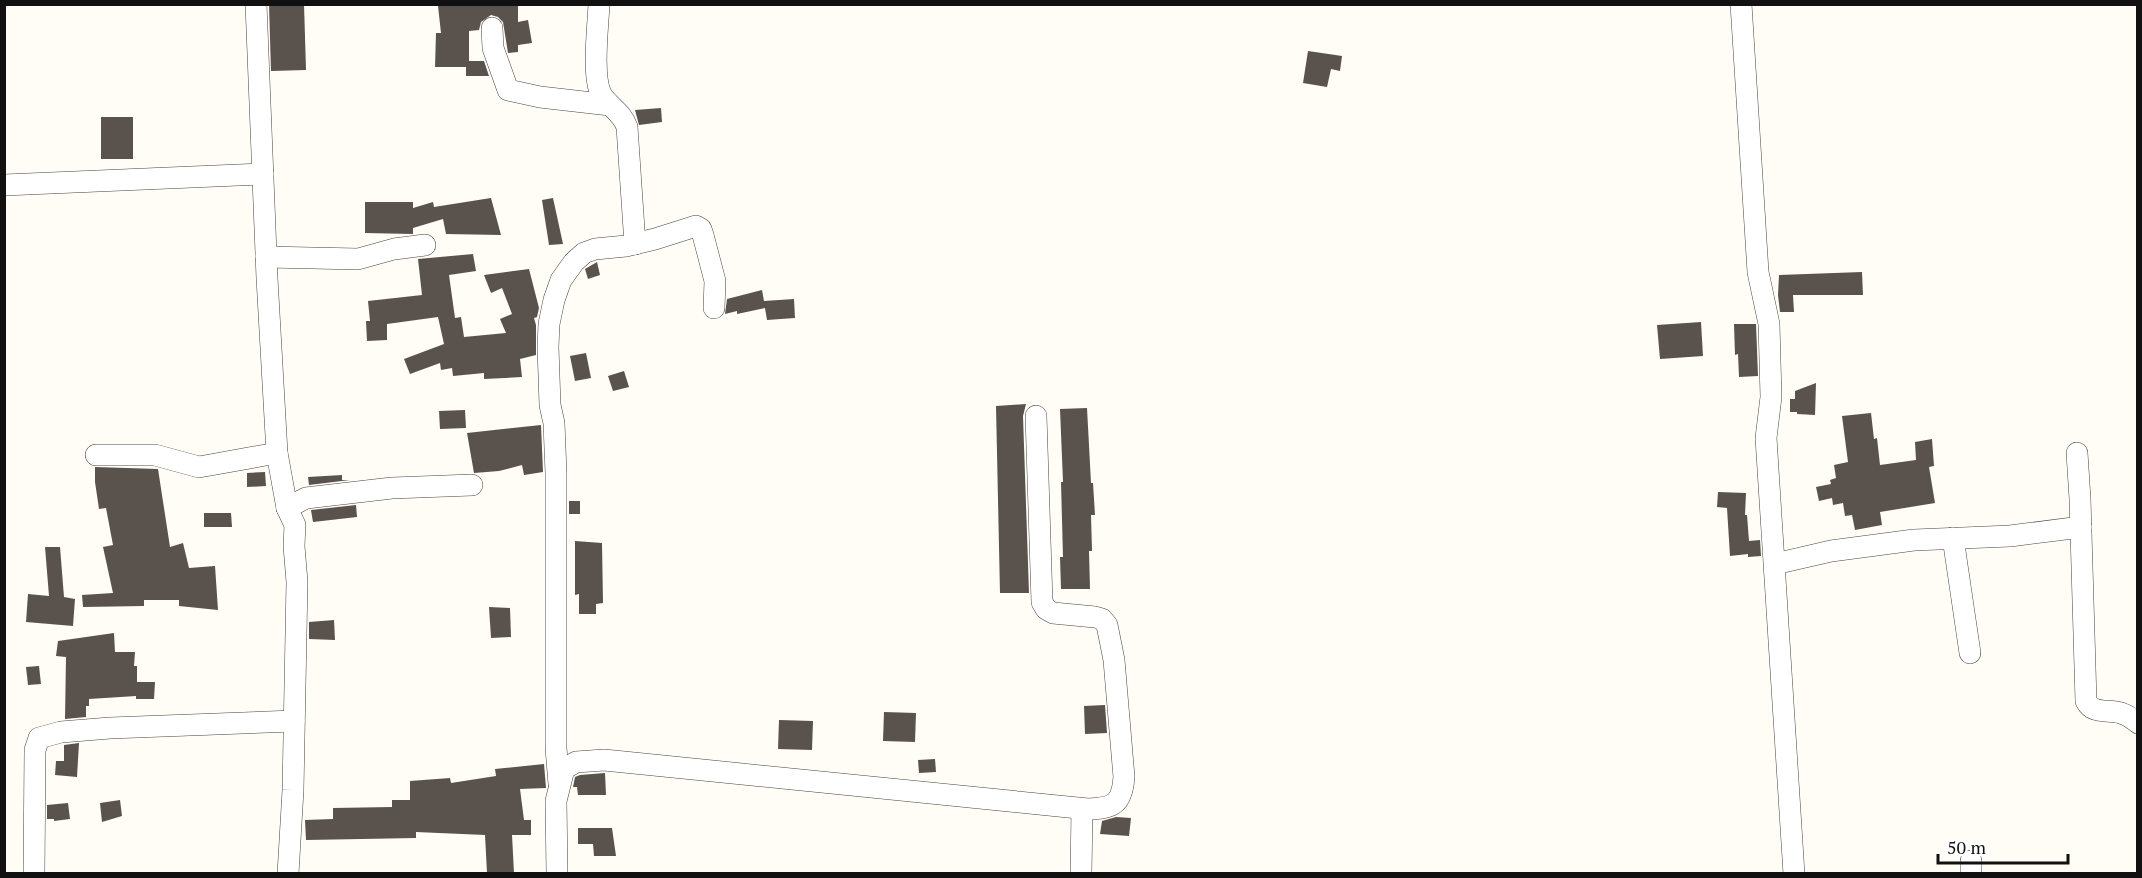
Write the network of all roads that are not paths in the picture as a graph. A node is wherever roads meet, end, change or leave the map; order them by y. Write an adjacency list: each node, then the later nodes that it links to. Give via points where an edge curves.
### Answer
1 (256, 4): 6 (street)
2 (599, 4): 5 (street, via 597,81)
3 (1741, 4): 20 (street, via 1758,272 1769,324 1771,397 1766,438)
4 (492, 28): 5 (street, via 493,48 508,90)
5 (610, 105): 8 (street, via 627,127)
6 (263, 174): 7 (street); 10 (street)
7 (4, 185)
8 (635, 244): 11 (street, via 699,227 715,281); 24 (street, via 595,249 579,257 561,280 549,324 556,473 556,736)
9 (425, 245): 10 (street, via 358,259)
10 (266, 257): 13 (street)
11 (714, 308)
12 (1036, 416): 25 (street, via 1042,602 1053,613 1102,619 1110,635 1114,660 1123,793 1110,807)
13 (277, 453): 15 (street, via 199,467 155,455); 17 (street)
14 (2077, 453): 18 (street)
15 (96, 455)
16 (472, 485): 17 (street, via 392,488 306,498)
17 (287, 508): 22 (street, via 295,525 297,582)
18 (2081, 527): 19 (street); 23 (street, via 2086,701 2094,710 2122,713)
19 (1953, 538): 20 (street, via 1831,551); 21 (street)
20 (1775, 564): 30 (street)
21 (1970, 653)
22 (294, 721): 26 (street, via 110,728 39,738 35,750); 27 (street)
23 (2138, 723)
24 (560, 788): 25 (street, via 564,769 576,762 604,760); 28 (street, via 556,801)
25 (1082, 809): 29 (street)
26 (34, 873)
27 (288, 873)
28 (557, 873)
29 (1081, 873)
30 (1794, 873)

